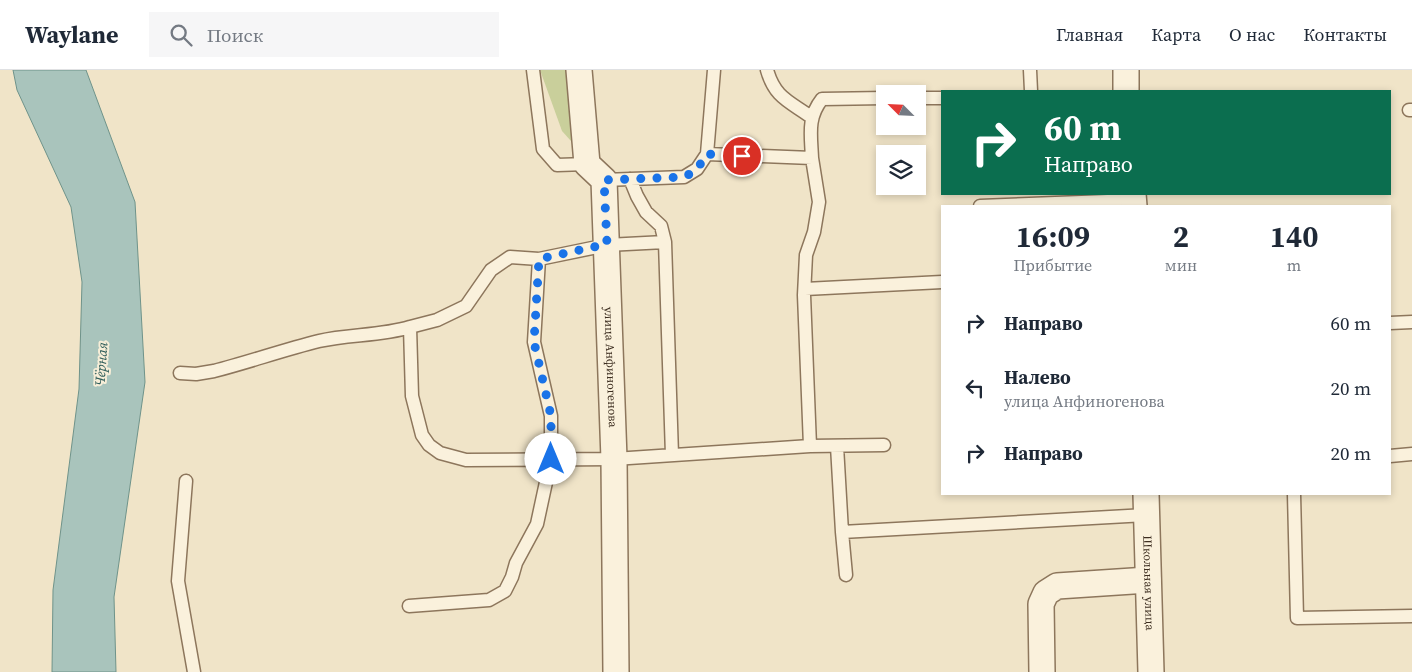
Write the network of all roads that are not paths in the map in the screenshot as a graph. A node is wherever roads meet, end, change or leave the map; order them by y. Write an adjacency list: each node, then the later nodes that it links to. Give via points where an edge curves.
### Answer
1 (533, 70): 15 (lane, via 543,149 557,165)
2 (579, 70): 15 (street, улица Анфиногенова)
3 (714, 70): 13 (lane)
4 (767, 70): 12 (lane, via 778,93)
5 (1030, 70): 7 (lane)
6 (1126, 70): 8 (street)
7 (1031, 90)
8 (1126, 90)
9 (876, 98): 12 (lane, via 822,99)
10 (926, 98): 11 (lane)
11 (941, 98)
12 (811, 117): 14 (lane)
13 (706, 154): 14 (lane); 16 (lane, via 697,170 684,177)
14 (812, 158): 23 (lane, via 820,202 806,254)
15 (596, 172): 16 (lane); 20 (street, улица Анфиногенова)
16 (630, 179): 19 (lane, via 646,212 661,226)
17 (1134, 200): 18 (lane)
18 (1006, 205)
19 (665, 242): 20 (lane); 32 (lane)
20 (607, 244): 21 (lane); 35 (street, улица Анфиногенова)
21 (539, 259): 26 (lane, via 510,257 491,270 466,306 437,320); 34 (lane, via 534,342 551,416)
22 (941, 282): 23 (lane)
23 (805, 288): 29 (lane)
24 (1412, 322): 25 (lane)
25 (1391, 323)
26 (410, 327): 27 (lane, via 320,341 196,374); 34 (lane, via 412,396 422,435 429,445 440,453 466,460)
27 (180, 373)
28 (884, 445): 30 (lane)
29 (810, 446): 30 (lane); 32 (lane)
30 (837, 446): 39 (lane)
31 (1412, 454): 33 (lane)
32 (672, 455): 35 (lane)
33 (1391, 456)
34 (551, 459): 35 (lane); 42 (lane, via 537,524 505,591 489,600)
35 (614, 459): 45 (street, улица Анфиногенова)
36 (186, 481): 44 (lane, via 178,581)
37 (1294, 495): 43 (lane, via 1297,618)
38 (1146, 504): 39 (lane); 41 (street, Школьная улица)
39 (842, 532): 40 (lane)
40 (846, 575)
41 (1148, 580): 46 (street, via 1057,586 1046,593 1041,604); 47 (street, Школьная улица)
42 (409, 606)
43 (1412, 616)
44 (194, 672)
45 (616, 672)
46 (1042, 672)
47 (1151, 672)

